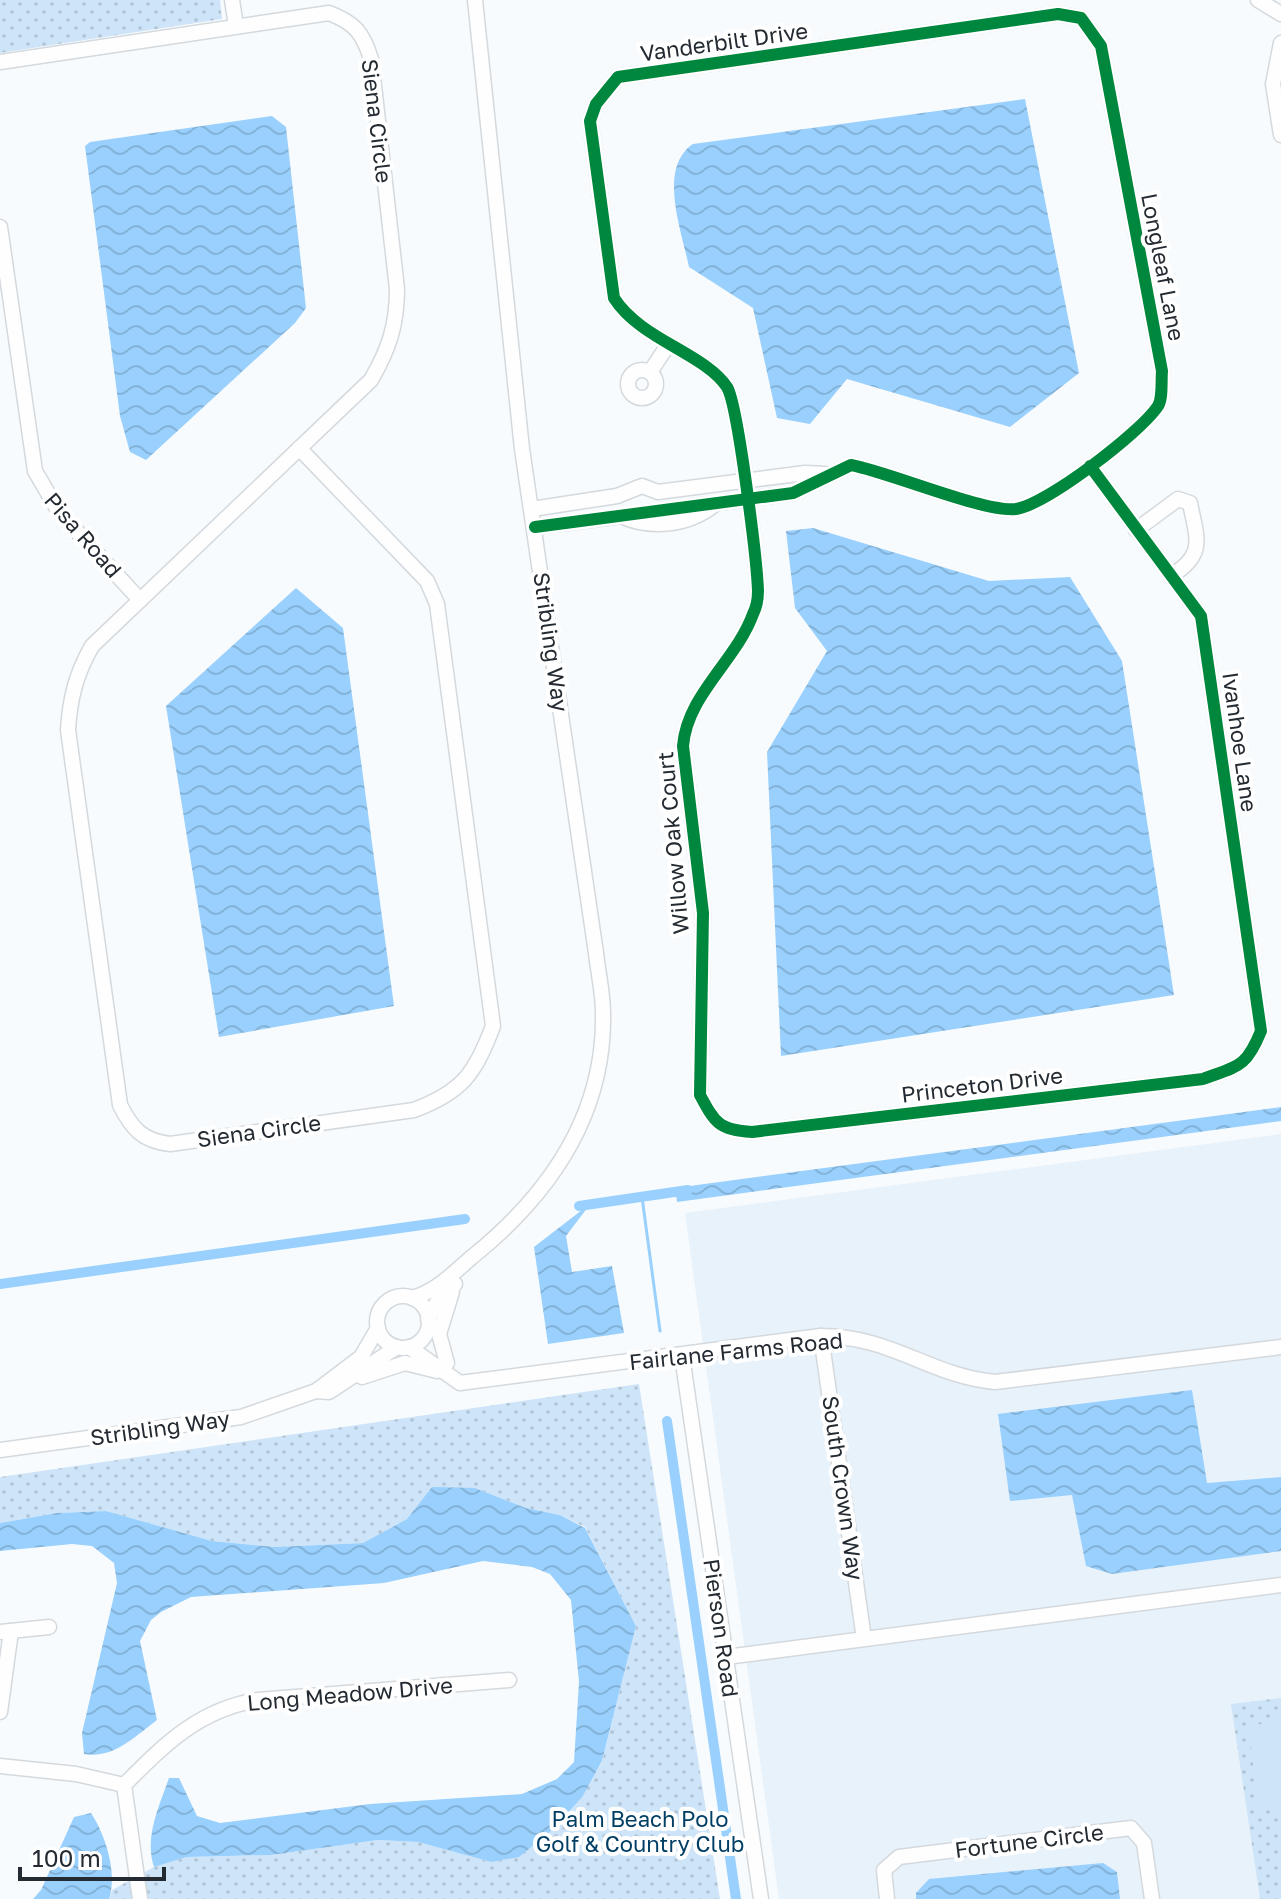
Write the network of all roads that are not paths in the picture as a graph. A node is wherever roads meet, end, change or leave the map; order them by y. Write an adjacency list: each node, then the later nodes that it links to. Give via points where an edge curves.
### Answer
1 (232, 0): 5 (street)
2 (475, 0): 19 (street, Stribling Way)
3 (1258, 0): 4 (street)
4 (1281, 14)
5 (236, 26): 8 (street, Siena Circle); 13 (street, Siena Circle, via 329,13 351,22 364,36 371,59 397,318 388,351 371,380)
6 (1281, 43): 9 (street, via 1273,84)
7 (1101, 46): 11 (street, Vanderbilt Drive, via 1081,18 1058,14 618,77 596,104 590,121 614,298 624,314); 14 (street, Longleaf Lane, via 1162,371 1160,403 1137,430)
8 (0, 62)
9 (1281, 135)
10 (0, 227): 24 (street, Pisa Road, via 35,471 59,512)
11 (668, 345): 12 (street); 16 (street, Vanderbilt Drive, via 729,390)
12 (650, 372)
13 (299, 448): 24 (street, Siena Circle); 24 (street, Siena Circle, via 427,581 437,604 493,1026 479,1063 443,1099 414,1110 170,1144 153,1142 132,1128 120,1105 68,730 77,673 92,646)
14 (1090, 466): 15 (street, Longleaf Lane, via 1039,500 1015,509 851,465); 22 (street, Ivanhoe Lane)
15 (826, 474): 16 (street, Longleaf Lane); 18 (street, via 793,493)
16 (744, 482): 17 (street, Longleaf Lane); 18 (street, Willow Oak Court)
17 (654, 490): 19 (street, Longleaf Lane, via 642,486 617,496); 20 (street)
18 (746, 501): 20 (street, via 715,504 699,517); 26 (street, Willow Oak Court, via 758,593 753,616 685,724 683,746 703,913 700,1095)
19 (532, 509): 21 (street, Stribling Way)
20 (642, 515): 21 (street)
21 (535, 527): 27 (street, Stribling Way, via 603,1011 602,1046 585,1117 570,1150 548,1182)
22 (1136, 530): 23 (street, Ivanhoe Lane); 23 (street, via 1178,499 1190,503 1197,550 1189,564)
23 (1171, 576): 25 (street, Ivanhoe Lane, via 1201,616 1261,1031)
24 (140, 600)
25 (1251, 1056): 26 (street, Princeton Drive, via 1203,1079 752,1132 731,1131)
26 (715, 1122)
27 (486, 1247): 28 (street, Stribling Way); 29 (street, Stribling Way, via 440,1285)
28 (457, 1283): 30 (street, Stribling Way, via 437,1302); 36 (street, via 440,1324)
29 (412, 1298): 30 (street, via 422,1305); 31 (street, via 388,1301 380,1310)
30 (428, 1325): 33 (street, via 418,1343); 36 (street, Fairlane Farms Road)
31 (378, 1328): 33 (street, via 384,1339); 38 (street, Stribling Way, via 361,1357)
32 (821, 1336): 34 (street, Fairlane Farms Road, via 877,1342 963,1377 995,1382); 35 (street, Fairlane Farms Road); 43 (street, South Crown Way)
33 (403, 1347): 36 (street, Fairlane Farms Road); 37 (street, Stribling Way)
34 (1281, 1347)
35 (682, 1356): 36 (street, Fairlane Farms Road, via 471,1380); 44 (street, Pierson Road)
36 (445, 1369): 37 (street, via 405,1363)
37 (335, 1388): 38 (street, Stribling Way)
38 (316, 1391): 39 (street, Stribling Way, via 241,1417)
39 (0, 1450)
40 (1281, 1585): 43 (street)
41 (49, 1627): 42 (street)
42 (6, 1631): 46 (street)
43 (864, 1639): 44 (street)
44 (726, 1657): 50 (street, Pierson Road)
45 (509, 1680): 48 (street, Long Meadow Drive, via 230,1706 180,1731)
46 (0, 1712)
47 (0, 1766): 48 (street)
48 (124, 1785): 49 (street)
49 (140, 1899)
50 (761, 1899)
51 (887, 1899): 52 (street, Fortune Circle, via 884,1870 899,1857 1131,1828 1144,1843)
52 (1152, 1899)

